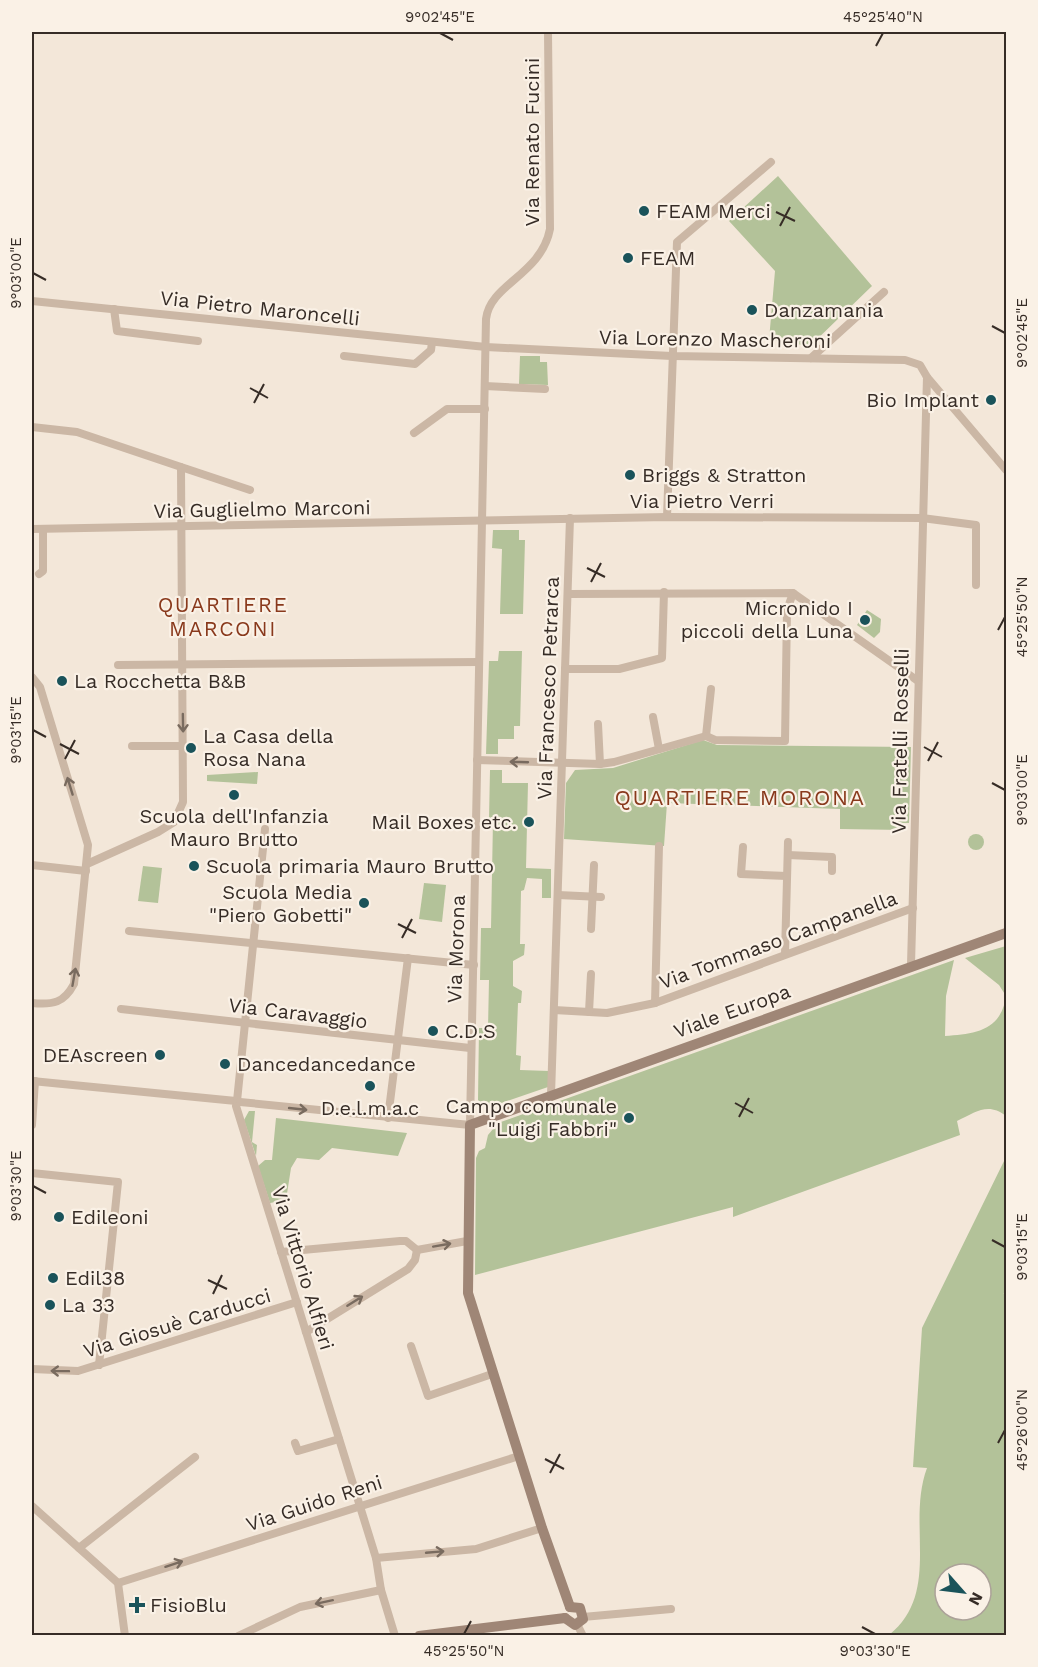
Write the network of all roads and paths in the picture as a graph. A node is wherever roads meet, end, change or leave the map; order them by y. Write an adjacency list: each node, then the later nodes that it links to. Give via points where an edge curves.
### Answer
1 (548, 32): 8 (street, Via Renato Fucini, via 550,229 537,260 489,304)
2 (771, 162): 10 (street, via 677,242)
3 (884, 292): 11 (street)
4 (32, 301): 5 (street, Via Pietro Maroncelli)
5 (114, 309): 6 (street, via 117,332); 7 (street, Via Pietro Maroncelli)
6 (198, 340)
7 (432, 342): 8 (street, Via Pietro Maroncelli); 9 (street, via 431,350 415,364)
8 (486, 347): 10 (street, Via Lorenzo Mascheroni); 13 (street, Via Renato Fucini)
9 (344, 356)
10 (672, 356): 11 (street, Via Lorenzo Mascheroni); 21 (street)
11 (811, 358): 12 (street, Via Lorenzo Mascheroni, via 904,360 920,365)
12 (927, 377): 19 (street, Via Lorenzo Mascheroni); 23 (street, Via Fratelli Rosselli)
13 (485, 386): 14 (street); 15 (street, Via Renato Fucini)
14 (544, 388)
15 (485, 409): 17 (street, via 447,409); 24 (street, Via Renato Fucini)
16 (32, 427): 18 (street, via 77,432)
17 (414, 433)
18 (181, 467): 20 (street); 25 (street)
19 (1006, 470)
20 (250, 490)
21 (667, 517): 22 (street, Via Pietro Verri); 23 (street, Via Pietro Verri)
22 (570, 518): 24 (street, Via Pietro Verri); 32 (street, Via Francesco Petrarca)
23 (922, 518): 29 (street, via 976,525); 38 (street, Via Fratelli Rosselli)
24 (482, 522): 25 (street, Via Guglielmo Marconi); 33 (street, Via Morona)
25 (181, 527): 27 (street, Via Guglielmo Marconi); 35 (street)
26 (32, 529): 27 (street, Via Guglielmo Marconi)
27 (43, 529): 28 (street, via 43,571)
28 (39, 574)
29 (976, 585)
30 (664, 592): 31 (street); 32 (street); 36 (street, via 662,658 619,669)
31 (793, 593): 38 (street); 42 (street, via 787,610 785,741 715,740)
32 (567, 594): 36 (street, Via Francesco Petrarca)
33 (479, 662): 35 (street); 46 (street, Via Morona)
34 (118, 665): 35 (street)
35 (183, 665): 43 (street, one-way to 43)
36 (565, 669): 47 (street, Via Francesco Petrarca)
37 (32, 676): 56 (street, one-way to 37, via 88,844 40,687)
38 (918, 681): 61 (street, Via Fratelli Rosselli)
39 (711, 689): 42 (street)
40 (653, 717): 45 (street)
41 (598, 724): 48 (street)
42 (706, 736): 45 (street)
43 (184, 746): 44 (street); 56 (street, via 183,802 174,822)
44 (132, 747)
45 (659, 748): 48 (street)
46 (477, 760): 47 (street, one-way to 46); 68 (street, Via Morona)
47 (562, 764): 48 (street); 59 (street, Via Francesco Petrarca)
48 (600, 764)
49 (265, 828): 65 (street)
50 (788, 842): 53 (street)
51 (659, 846): 72 (street, Via Tommaso Campanella)
52 (743, 847): 58 (street, via 741,874)
53 (788, 855): 57 (street, via 832,857); 58 (street)
54 (32, 865): 56 (street)
55 (594, 865): 60 (street)
56 (87, 867): 71 (street, one-way to 56, via 49,1005 63,1000 74,984)
57 (832, 871)
58 (787, 876): 66 (street)
59 (558, 895): 60 (street); 74 (street, Via Francesco Petrarca)
60 (597, 896): 62 (street)
61 (913, 908): 66 (street, Via Tommaso Campanella); 69 (street, Via Fratelli Rosselli)
62 (591, 929)
63 (129, 930): 65 (street)
64 (1006, 933): 69 (main road, Viale Europa)
65 (253, 943): 67 (street); 76 (street)
66 (785, 954): 72 (street, Via Tommaso Campanella)
67 (408, 958): 68 (street); 77 (street)
68 (474, 965): 78 (street, Via Morona)
69 (911, 965): 80 (main road, Viale Europa)
70 (591, 974): 75 (street)
71 (32, 1003)
72 (655, 1003): 75 (street, Via Tommaso Campanella, via 607,1013)
73 (121, 1009): 76 (street, Via Caravaggio)
74 (554, 1010): 75 (street, Via Tommaso Campanella); 80 (street, Via Francesco Petrarca)
75 (589, 1012)
76 (245, 1023): 77 (street, Via Caravaggio); 81 (street)
77 (397, 1041): 78 (street, Via Caravaggio); 82 (street)
78 (470, 1048): 84 (street, Via Morona)
79 (33, 1081): 81 (street); 83 (street)
80 (551, 1095): 84 (main road, Viale Europa)
81 (237, 1103): 82 (street, one-way to 82); 88 (street, Via Vittorio Alfieri)
82 (388, 1118): 84 (street)
83 (32, 1125)
84 (470, 1125): 86 (main road, Via Morona)
85 (32, 1173): 92 (street, via 118,1182)
86 (467, 1241): 87 (street, one-way to 86); 94 (main road, Via Morona, via 468,1293)
87 (417, 1250): 88 (street, via 400,1241); 90 (street, one-way to 87, via 408,1269)
88 (281, 1252): 89 (street, Via Vittorio Alfieri)
89 (297, 1302): 90 (street, Via Vittorio Alfieri); 92 (street, Via Giosuè Carducci)
90 (306, 1332): 95 (street, Via Vittorio Alfieri)
91 (411, 1346): 94 (street, via 428,1396)
92 (99, 1365): 93 (street, Via Giosuè Carducci, one-way to 93, via 59,1372)
93 (32, 1369)
94 (492, 1374): 97 (main road, Via Morona)
95 (339, 1439): 96 (street, via 298,1451); 99 (street, Via Vittorio Alfieri)
96 (295, 1443)
97 (519, 1456): 99 (street, Via Guido Reni); 103 (main road, Via Morona)
98 (195, 1457): 104 (street)
99 (360, 1505): 105 (street, Via Vittorio Alfieri); 106 (street, Via Guido Reni, one-way to 99)
100 (32, 1506): 101 (street)
101 (43, 1515): 102 (street); 104 (street)
102 (32, 1517)
103 (542, 1528): 105 (street, one-way to 103, via 476,1549); 108 (main road, Via Morona)
104 (80, 1548): 106 (street)
105 (376, 1558): 107 (street, Via Vittorio Alfieri)
106 (118, 1583): 113 (street)
107 (381, 1590): 114 (street, one-way to 114, via 300,1607); 115 (street, Via Vittorio Alfieri)
108 (570, 1607): 110 (main road); 111 (main road, via 580,1608)
109 (671, 1609): 111 (street)
110 (565, 1618): 111 (main road, via 570,1624); 112 (main road)
111 (580, 1621): 117 (street)
112 (491, 1632): 116 (main road)
113 (124, 1635)
114 (238, 1635)
115 (395, 1635)
116 (419, 1635)
117 (583, 1635)

